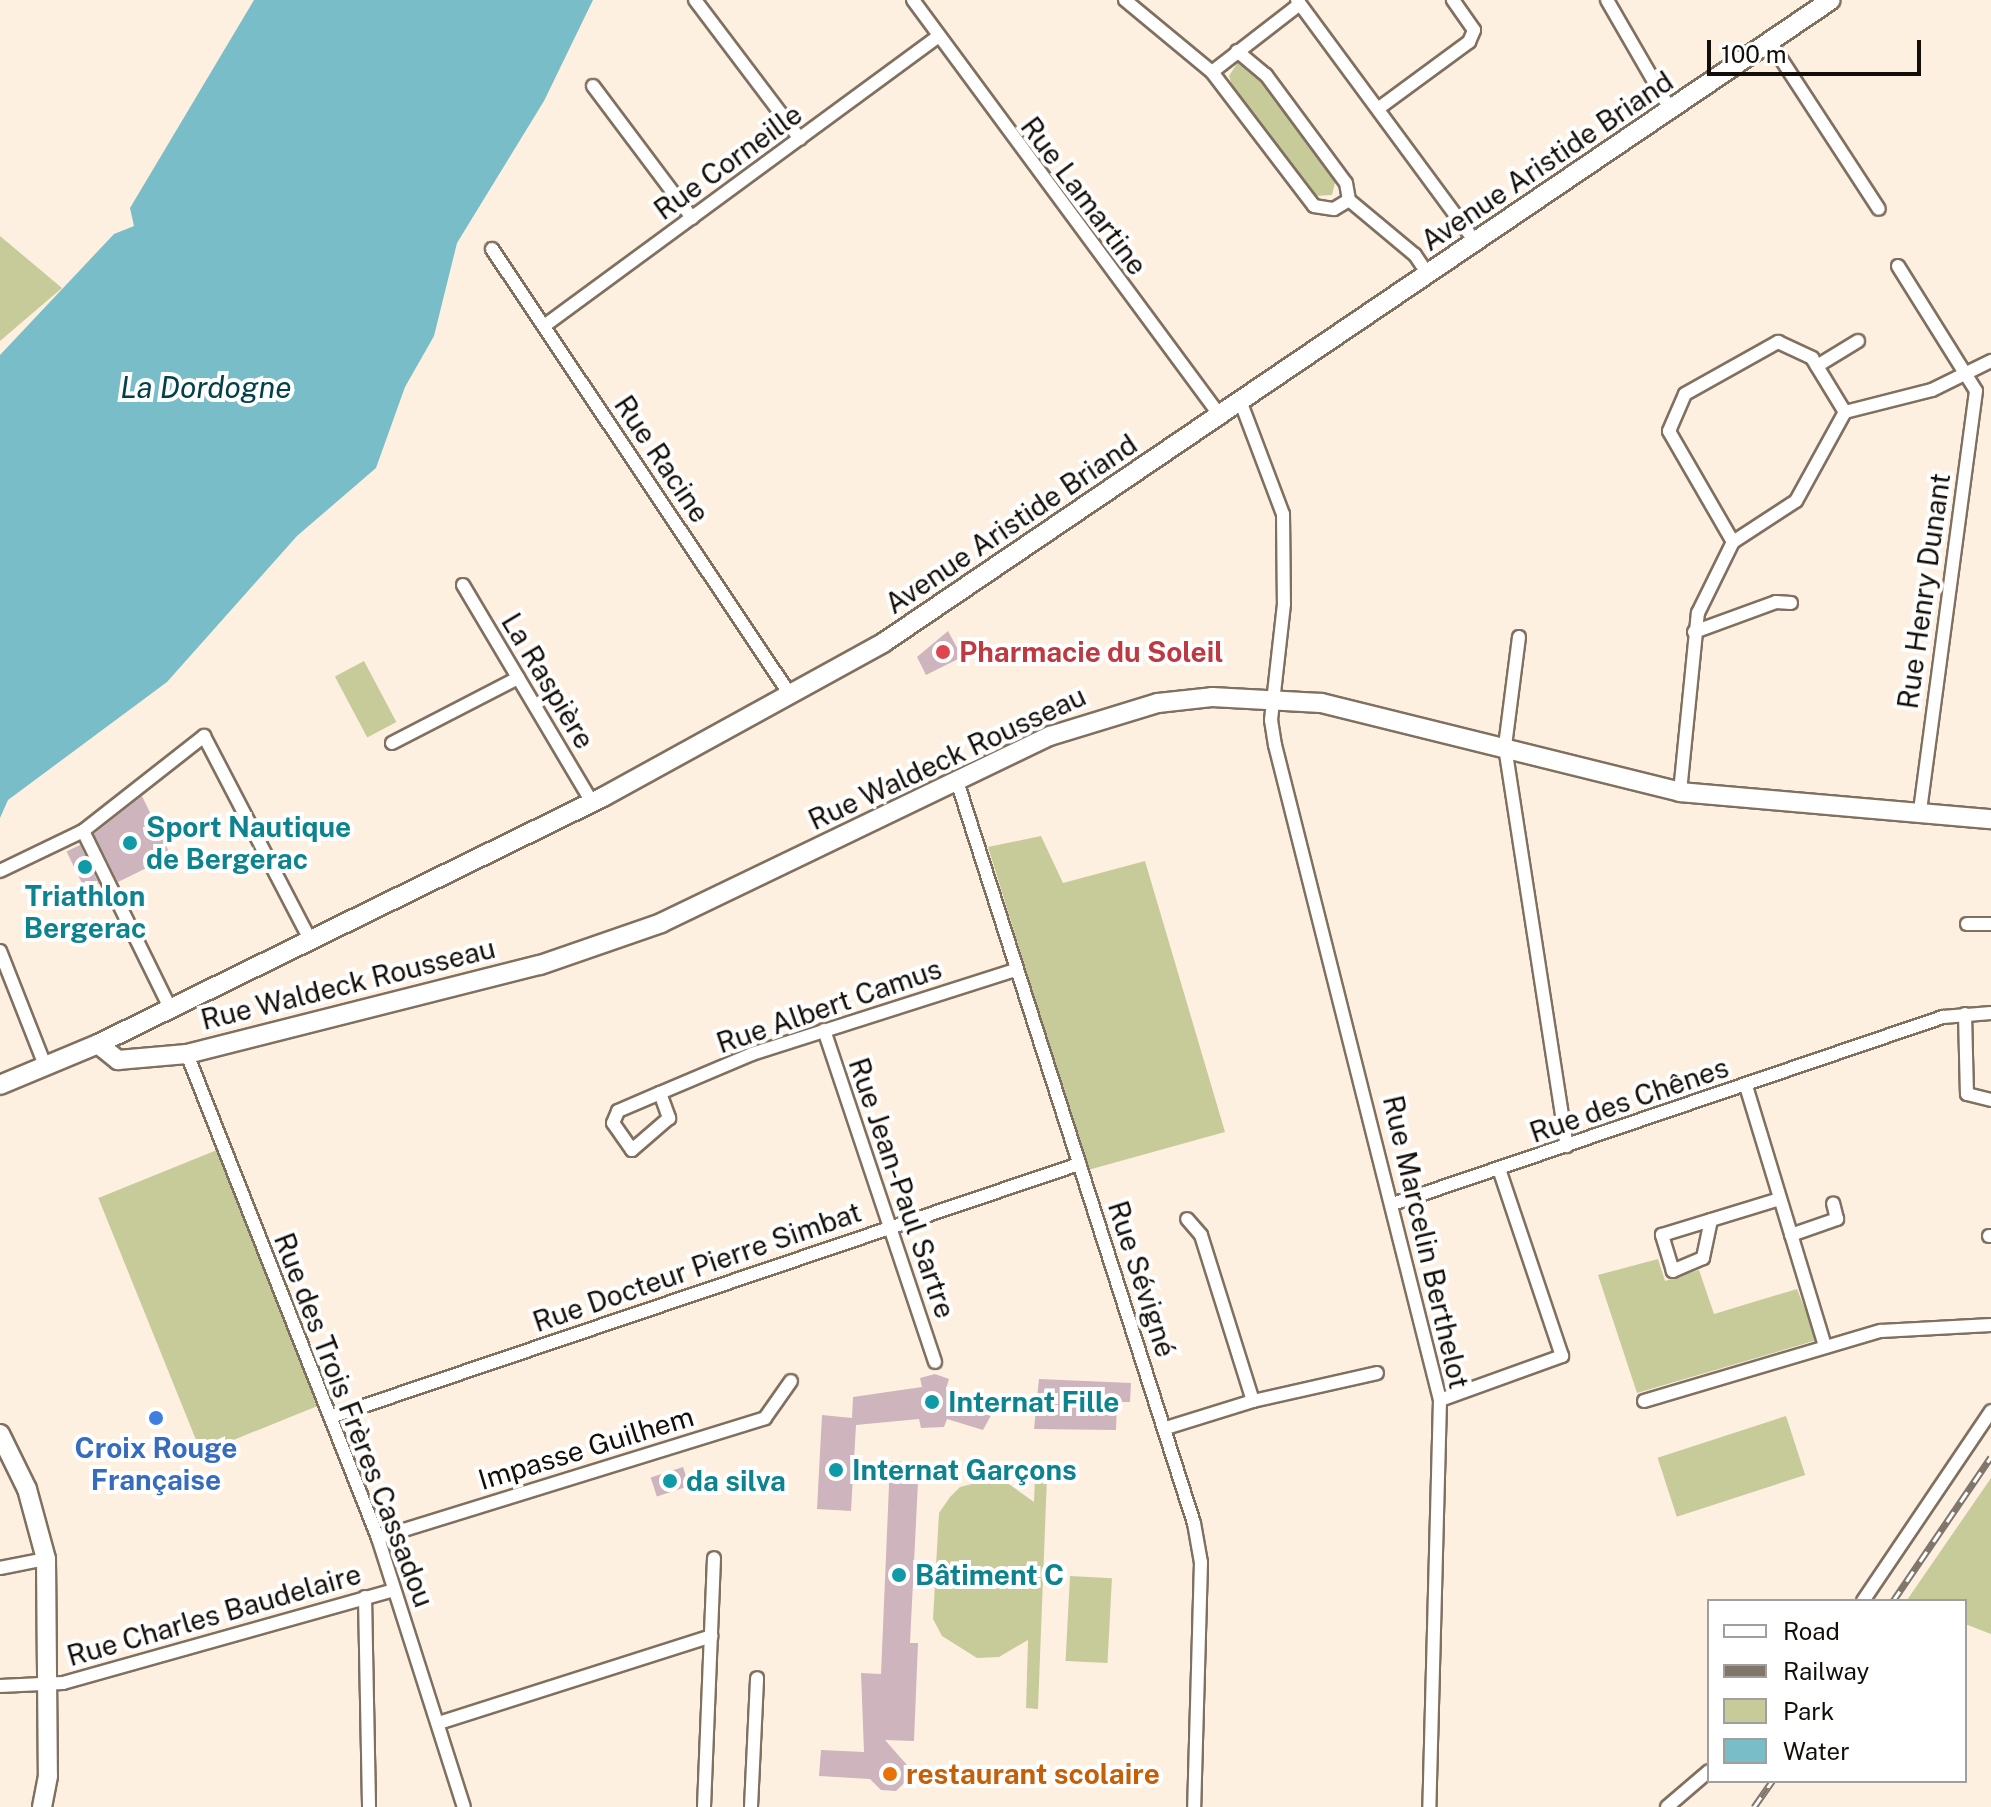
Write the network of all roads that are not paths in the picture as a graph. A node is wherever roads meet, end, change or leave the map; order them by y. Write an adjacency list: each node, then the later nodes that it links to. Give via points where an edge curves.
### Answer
1 (695, 0): 15 (street)
2 (913, 0): 8 (street, Rue Lamartine)
3 (1125, 0): 11 (street)
4 (1453, 0): 13 (street, via 1474,30 1469,42)
5 (1607, 0): 14 (street)
6 (1831, 0): 9 (main road, Avenue Aristide Briand)
7 (1298, 2): 10 (street); 13 (street)
8 (939, 36): 15 (street, Rue Corneille); 30 (street, Rue Lamartine)
9 (1770, 42): 14 (main road, Avenue Aristide Briand); 17 (street)
10 (1237, 51): 11 (street); 16 (street, via 1284,99 1346,183)
11 (1212, 72): 16 (street, via 1314,206 1334,209)
12 (593, 86): 18 (street)
13 (1379, 108): 19 (street)
14 (1671, 111): 19 (main road, Avenue Aristide Briand)
15 (800, 139): 18 (street, Rue Corneille)
16 (1349, 200): 22 (street, via 1415,255)
17 (1879, 209)
18 (692, 218): 23 (street, Rue Corneille)
19 (1477, 244): 22 (main road, Avenue Aristide Briand)
20 (492, 249): 23 (street, Rue Racine)
21 (1898, 266): 27 (street)
22 (1429, 276): 28 (main road, Avenue Aristide Briand)
23 (544, 326): 37 (street, Rue Racine)
24 (1858, 341): 26 (street)
25 (1991, 361): 27 (street)
26 (1817, 366): 29 (street); 31 (street, via 1795,345 1778,342 1685,394 1675,409 1669,431)
27 (1968, 376): 29 (street); 44 (street, Rue Henry Dunant, via 1976,391)
28 (1241, 403): 30 (main road, Avenue Aristide Briand); 38 (street, Rue Marcelin Berthelot, via 1283,514)
29 (1845, 412): 31 (street, via 1796,501)
30 (1221, 417): 37 (main road, Avenue Aristide Briand, via 896,635)
31 (1733, 542): 34 (street, via 1713,575)
32 (463, 585): 36 (street, La Raspière)
33 (1791, 603): 34 (street, via 1776,602)
34 (1694, 632): 42 (street)
35 (1519, 637): 40 (street)
36 (518, 678): 39 (street); 43 (street, La Raspière)
37 (791, 696): 43 (main road, Avenue Aristide Briand)
38 (1274, 699): 40 (main road, Rue Waldeck Rousseau, via 1321,703); 41 (main road, Rue Waldeck Rousseau, via 1212,697 1110,713); 69 (street, Rue Marcelin Berthelot, via 1275,745)
39 (392, 743)
40 (1505, 747): 42 (main road, Rue Waldeck Rousseau); 64 (street)
41 (957, 781): 52 (street, Rue Sévigné); 58 (main road, Rue Waldeck Rousseau, via 661,923 540,965)
42 (1680, 792): 44 (main road, Rue Waldeck Rousseau)
43 (592, 802): 50 (main road, Avenue Aristide Briand)
44 (1920, 813): 45 (main road, Rue Waldeck Rousseau)
45 (1991, 819)
46 (83, 831): 47 (street); 50 (street, via 204,736); 53 (street)
47 (0, 871)
48 (1967, 924): 49 (street)
49 (1991, 924)
50 (310, 940): 53 (main road, Avenue Aristide Briand)
51 (0, 951): 59 (street)
52 (1015, 970): 56 (street, Rue Albert Camus); 65 (street, Rue Sévigné)
53 (170, 1008): 57 (main road, Avenue Aristide Briand)
54 (1991, 1013): 55 (street, Rue des Chênes)
55 (1965, 1014): 61 (street, Rue des Chênes); 63 (street, via 1967,1094)
56 (824, 1030): 62 (street, Rue Albert Camus); 72 (street, Rue Jean-Paul Sartre)
57 (98, 1044): 58 (main road, Rue Waldeck Rousseau, via 118,1060); 59 (main road, Avenue Aristide Briand)
58 (187, 1054): 83 (street, Rue des Trois Frères Cassadou)
59 (45, 1065): 60 (main road, Avenue Aristide Briand)
60 (0, 1085)
61 (1746, 1086): 64 (street, Rue des Chênes); 67 (street)
62 (660, 1093): 62 (street, Rue Albert Camus, via 618,1111 613,1123 632,1150 669,1118)
63 (1991, 1100)
64 (1567, 1146): 66 (street, Rue des Chênes)
65 (1079, 1164): 72 (street, Rue Docteur Pierre Simbat); 84 (street, Rue Sévigné)
66 (1499, 1169): 69 (street, Rue des Chênes); 79 (street, via 1562,1356)
67 (1780, 1199): 71 (street); 73 (street)
68 (1833, 1203): 73 (street, via 1837,1219)
69 (1393, 1204): 79 (street, Rue Marcelin Berthelot)
70 (1187, 1219): 80 (street, via 1201,1235)
71 (1711, 1220): 71 (street, via 1662,1235 1673,1271 1703,1258)
72 (890, 1226): 76 (street, Rue Jean-Paul Sartre); 83 (street, Rue Docteur Pierre Simbat)
73 (1791, 1235): 75 (street)
74 (1991, 1325): 75 (street, via 1881,1331)
75 (1825, 1346): 81 (street)
76 (935, 1362)
77 (1377, 1373): 80 (street)
78 (791, 1381): 86 (street, Impasse Guilhem, via 765,1418)
79 (1440, 1400): 105 (street, Rue Marcelin Berthelot)
80 (1253, 1401): 84 (street)
81 (1644, 1401)
82 (1991, 1411): 92 (street)
83 (331, 1417): 86 (street, Rue des Trois Frères Cassadou)
84 (1166, 1428): 104 (street, Rue Sévigné, via 1201,1562)
85 (0, 1434): 88 (main road, via 27,1489)
86 (378, 1538): 90 (street, Rue des Trois Frères Cassadou)
87 (714, 1558): 93 (street)
88 (46, 1559): 89 (street); 95 (main road)
89 (0, 1568)
90 (394, 1590): 91 (street, Rue Charles Baudelaire); 97 (street, Rue des Trois Frères Cassadou)
91 (365, 1597): 95 (street, Rue Charles Baudelaire); 100 (street)
92 (1864, 1599)
93 (711, 1636): 97 (street); 102 (street)
94 (757, 1678): 103 (street)
95 (47, 1685): 96 (street, Rue Charles Baudelaire); 99 (main road)
96 (0, 1686)
97 (439, 1723): 101 (street, Rue des Trois Frères Cassadou)
98 (1707, 1773): 106 (street)
99 (42, 1807)
100 (369, 1807)
101 (464, 1807)
102 (704, 1807)
103 (751, 1807)
104 (1194, 1807)
105 (1429, 1807)
106 (1667, 1807)

